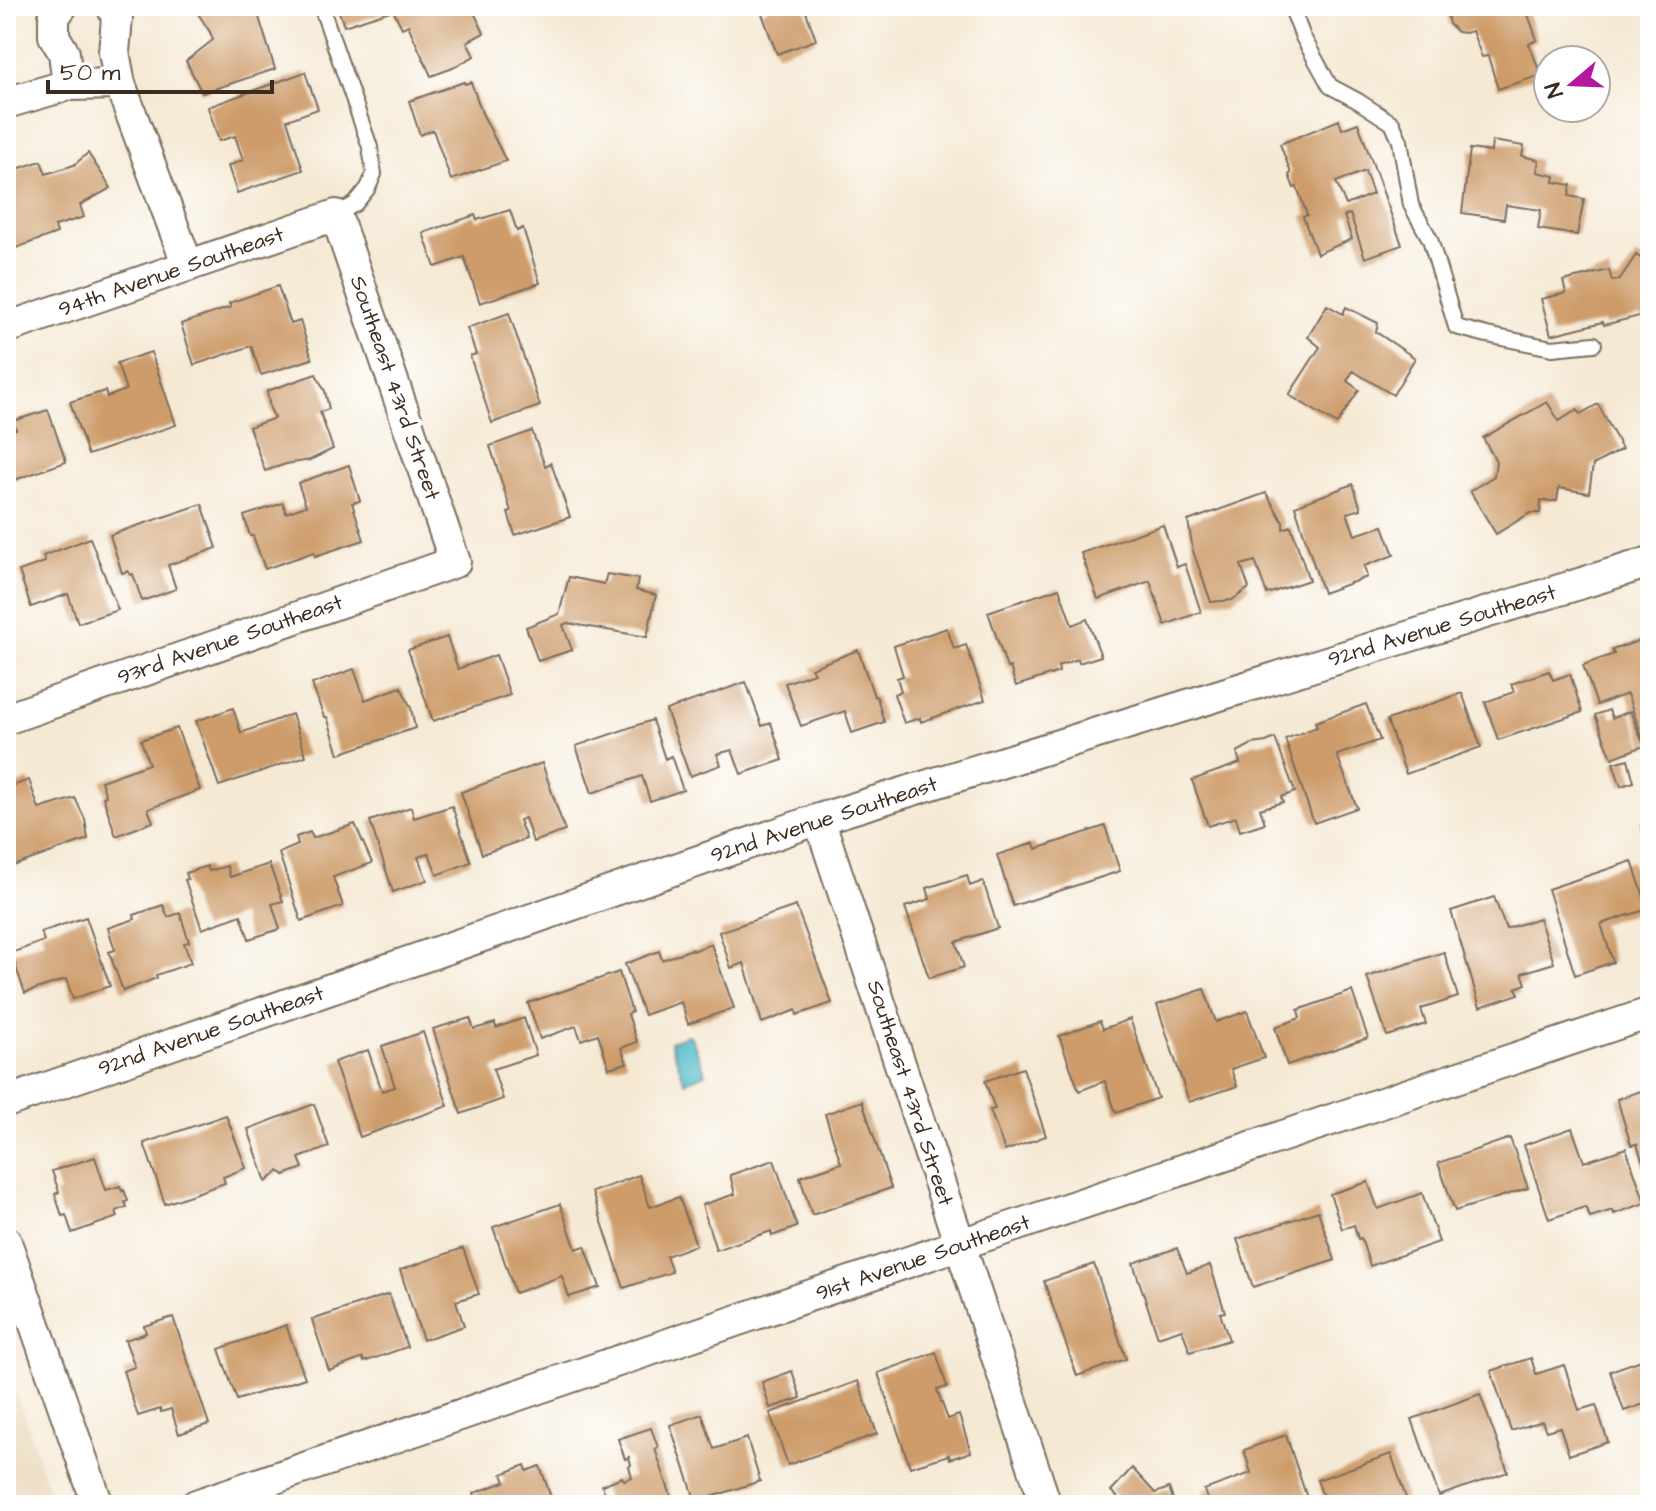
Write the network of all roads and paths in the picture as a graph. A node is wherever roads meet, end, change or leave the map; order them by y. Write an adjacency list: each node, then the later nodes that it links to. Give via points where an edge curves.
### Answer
1 (62, 6): 6 (street, via 54,17 54,36 64,53)
2 (112, 6): 5 (street)
3 (321, 6): 8 (lane, via 370,147 374,174 355,204)
4 (1291, 6): 11 (lane, via 1330,86 1392,123 1411,205 1430,239 1456,327 1552,348)
5 (120, 84): 6 (street); 9 (street)
6 (68, 85): 7 (street)
7 (6, 103)
8 (336, 215): 9 (street, 94th Avenue Southeast); 12 (street, Southeast 43rd Street)
9 (188, 266): 10 (street, 94th Avenue Southeast)
10 (6, 328)
11 (1594, 344)
12 (455, 562): 14 (street, 93rd Avenue Southeast)
13 (1650, 562): 15 (street, 92nd Avenue Southeast)
14 (6, 719)
15 (819, 819): 17 (street, 92nd Avenue Southeast); 19 (street, Southeast 43rd Street)
16 (1650, 1013): 19 (street, 91st Avenue Southeast)
17 (6, 1102)
18 (6, 1242): 20 (street)
19 (961, 1244): 21 (street, 91st Avenue Southeast); 22 (street, Southeast 43rd Street)
20 (98, 1505)
21 (196, 1505)
22 (1046, 1505)

